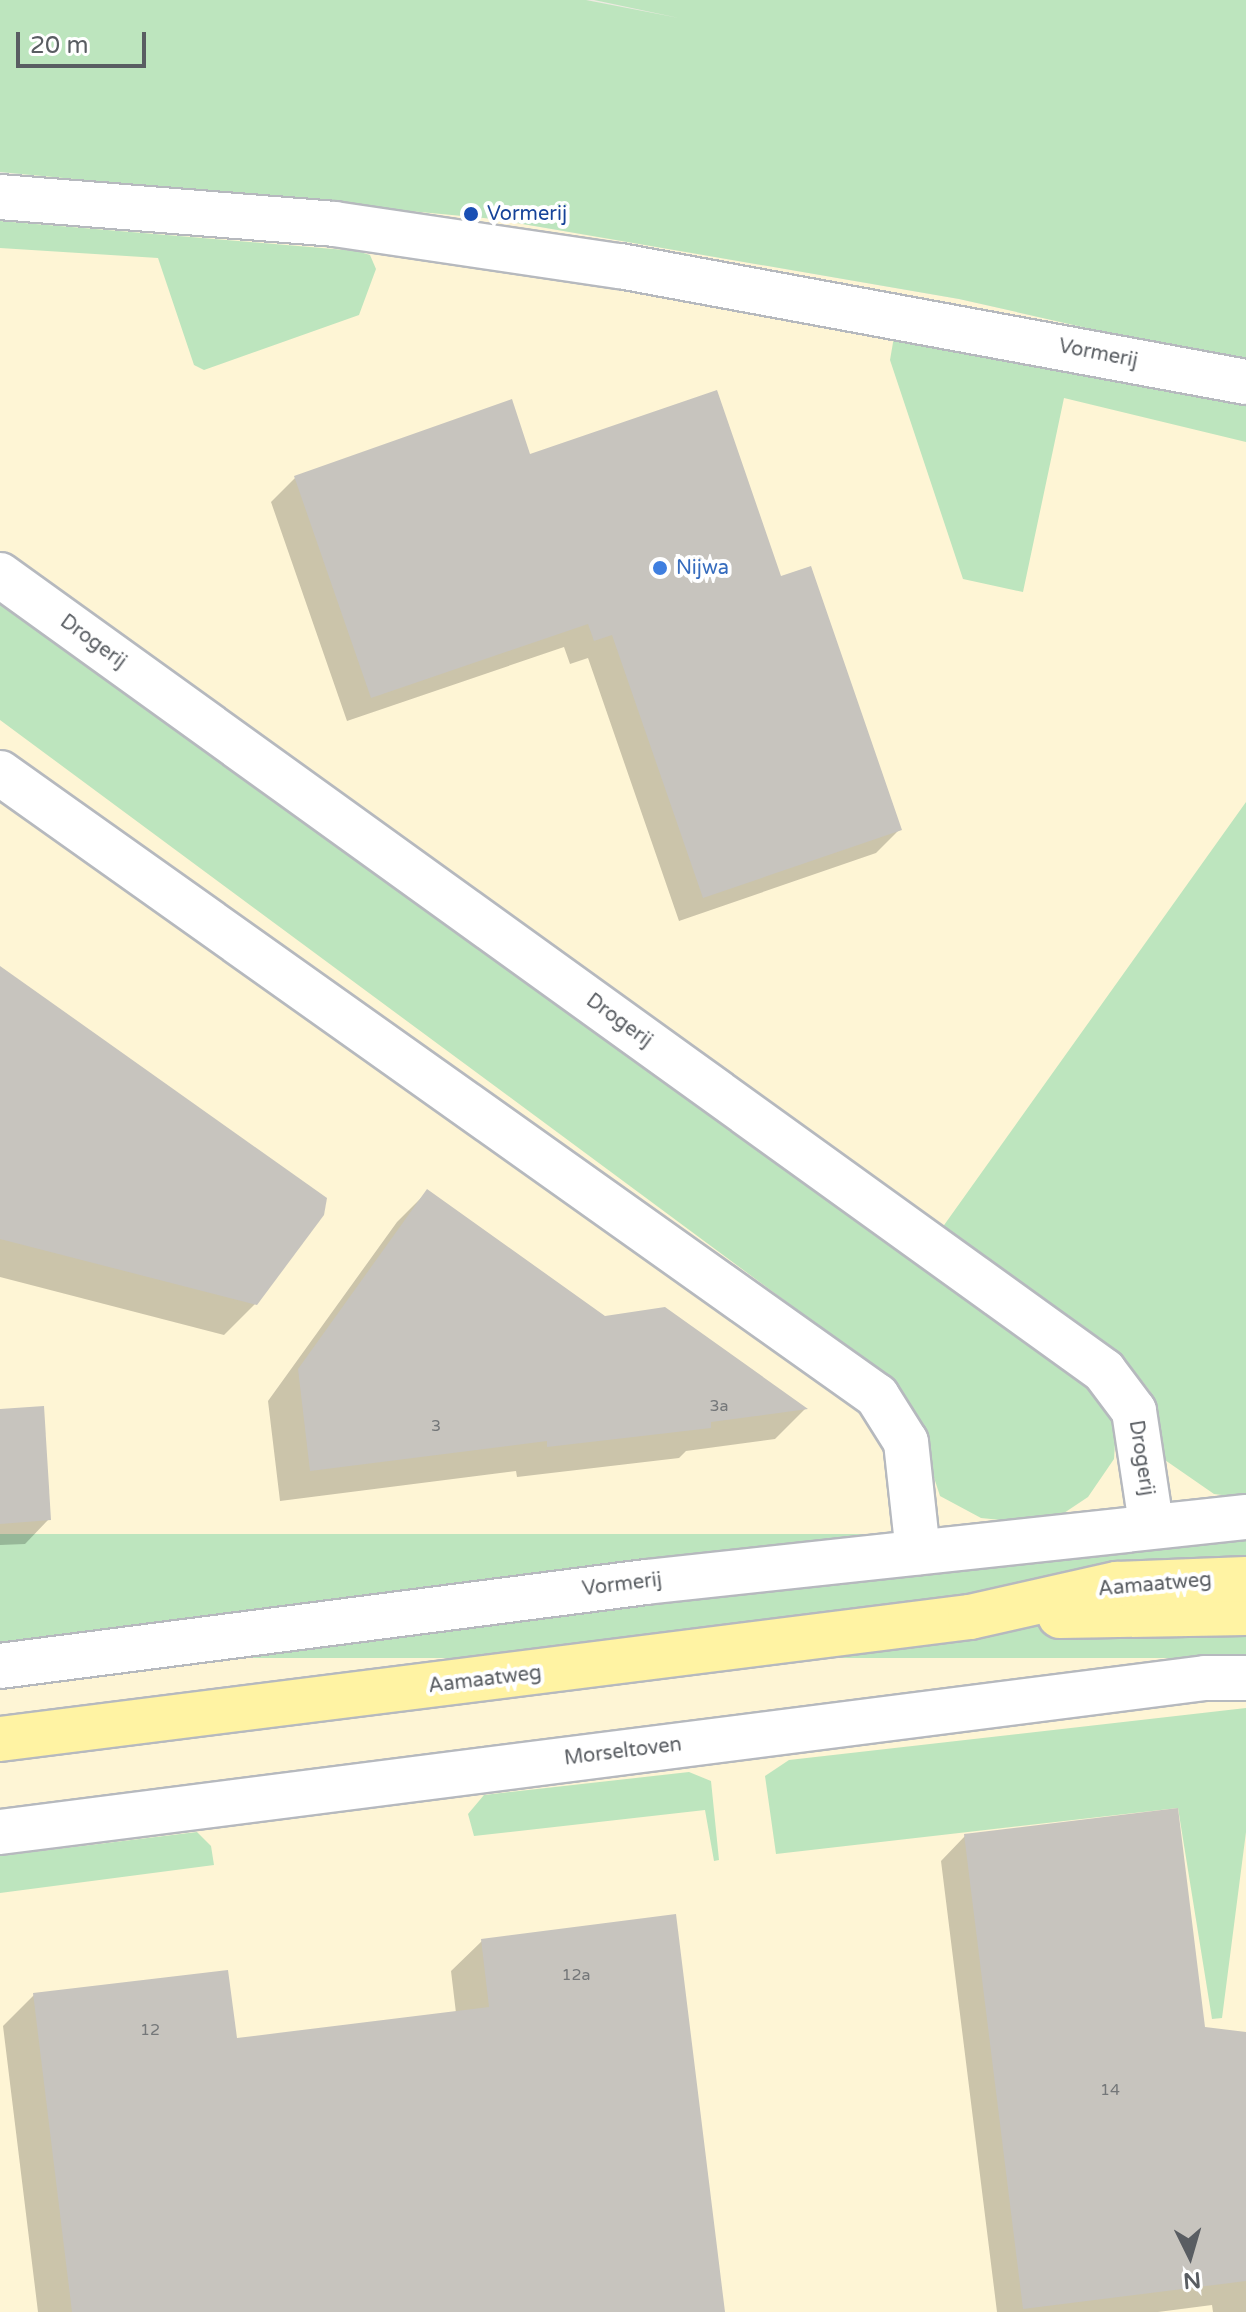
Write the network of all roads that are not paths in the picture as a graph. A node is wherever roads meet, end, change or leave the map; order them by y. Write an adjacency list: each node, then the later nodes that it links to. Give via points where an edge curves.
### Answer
1 (0, 197): 2 (street, Vormerij, via 334,224 620,266)
2 (1246, 382)
3 (0, 575): 6 (street, Drogerij, via 1104,1371 1134,1411)
4 (0, 773): 7 (street, via 877,1396 906,1442)
5 (1246, 1517): 6 (street, Vormerij)
6 (1151, 1524): 7 (street, Vormerij)
7 (918, 1552): 11 (street, Vormerij)
8 (1246, 1579): 10 (main road, Aamaatweg, via 1117,1584)
9 (1246, 1613): 10 (main road, Aamaatweg)
10 (970, 1617): 13 (main road, Aamaatweg)
11 (0, 1666)
12 (1246, 1678): 14 (street, Morseltoven, via 1205,1678)
13 (0, 1739)
14 (0, 1832)

